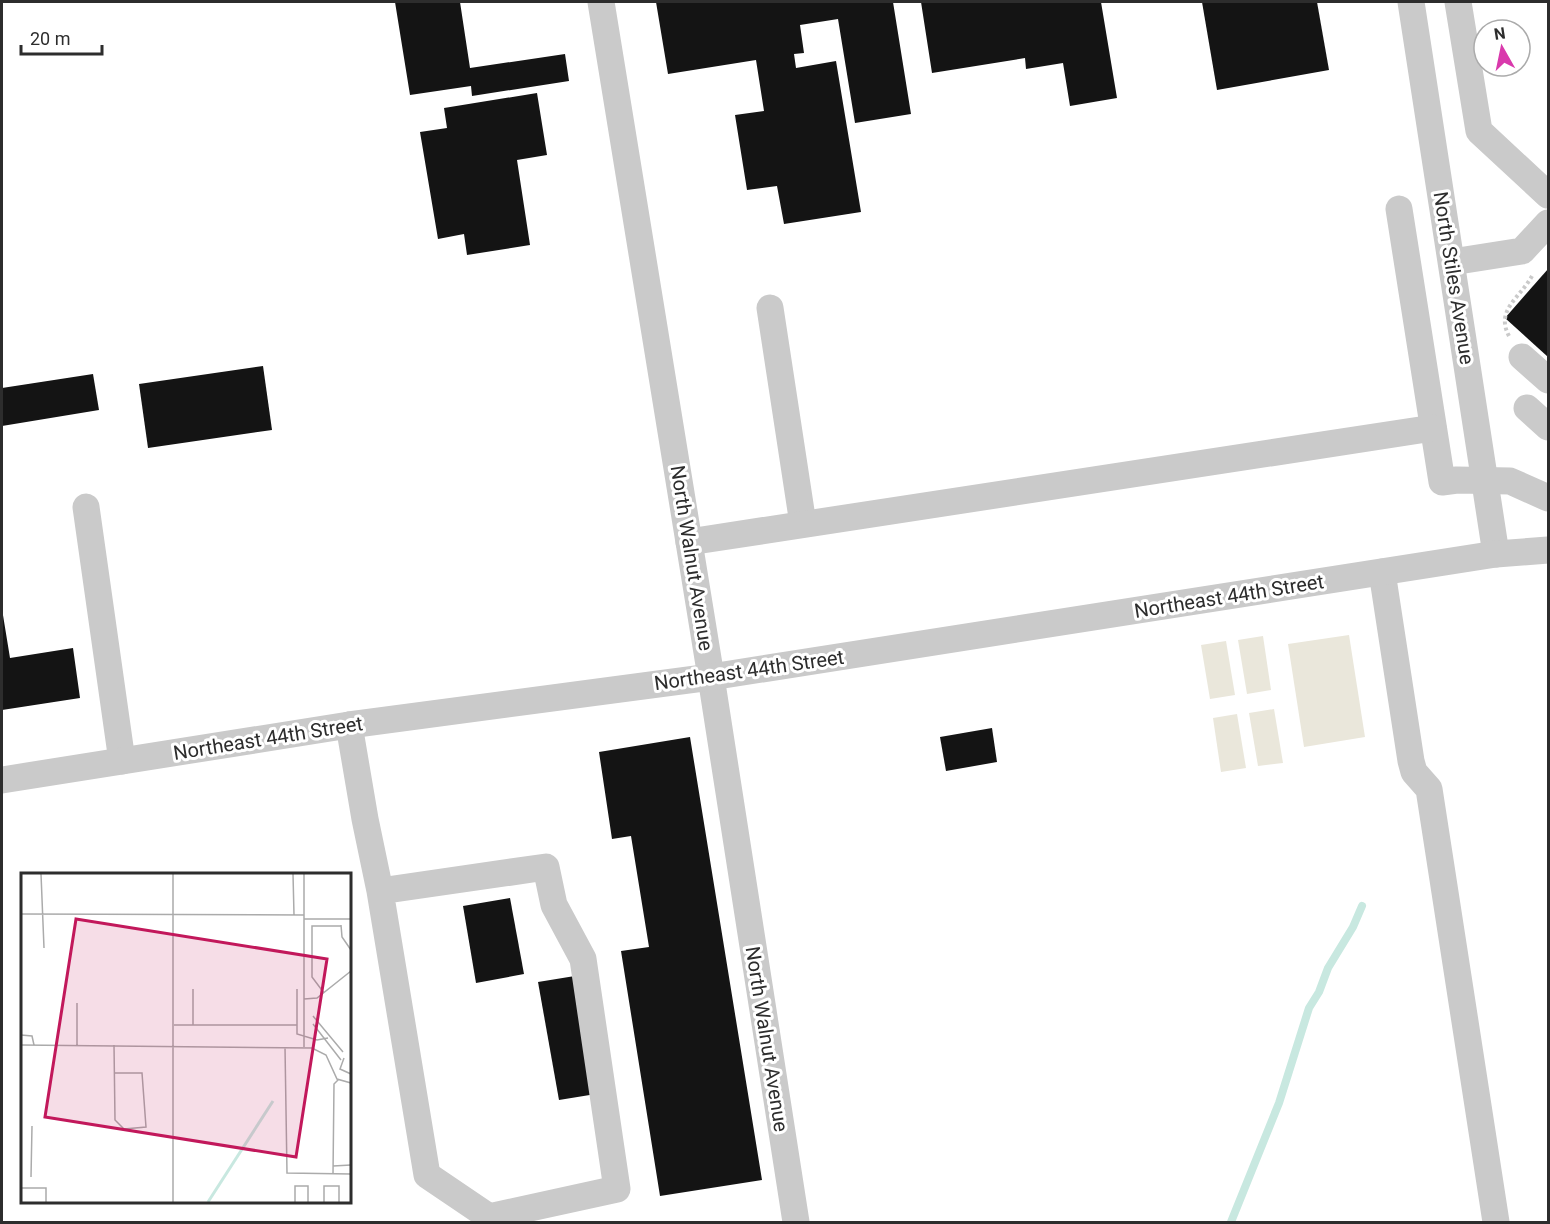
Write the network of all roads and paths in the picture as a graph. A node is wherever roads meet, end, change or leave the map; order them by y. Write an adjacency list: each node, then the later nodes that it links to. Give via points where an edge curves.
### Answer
1 (602, 2): 19 (street, North Walnut Avenue)
2 (1411, 2): 5 (street, North Stiles Avenue)
3 (1458, 2): 4 (street, via 1479,131)
4 (1548, 195)
5 (1444, 213): 7 (street, North Stiles Avenue); 14 (street, via 1400,214)
6 (1548, 223): 7 (street, via 1522,250)
7 (1452, 262): 15 (street, North Stiles Avenue)
8 (1537, 271): 10 (path, via 1503,318)
9 (770, 308): 18 (street)
10 (1522, 357): 11 (street)
11 (1548, 381)
12 (1527, 408): 13 (street)
13 (1548, 426)
14 (1433, 428): 15 (street, via 1442,482); 18 (street)
15 (1485, 480): 16 (street, via 1510,481); 21 (street, North Stiles Avenue)
16 (1548, 498)
17 (86, 507): 25 (street)
18 (803, 524): 19 (street)
19 (689, 542): 23 (street, North Walnut Avenue)
20 (1548, 550): 21 (street, Northeast 44th Street)
21 (1496, 554): 22 (street, Northeast 44th Street)
22 (1382, 572): 23 (street, Northeast 44th Street); 29 (street, via 1411,761 1414,772 1429,789)
23 (711, 677): 24 (street, Northeast 44th Street); 28 (street, North Walnut Avenue)
24 (349, 725): 25 (street, Northeast 44th Street); 27 (street)
25 (122, 761): 26 (street, Northeast 44th Street)
26 (2, 780)
27 (380, 891): 27 (street, via 546,867 554,905 583,959 617,1189 489,1217 427,1175)
28 (795, 1222)
29 (1496, 1222)

